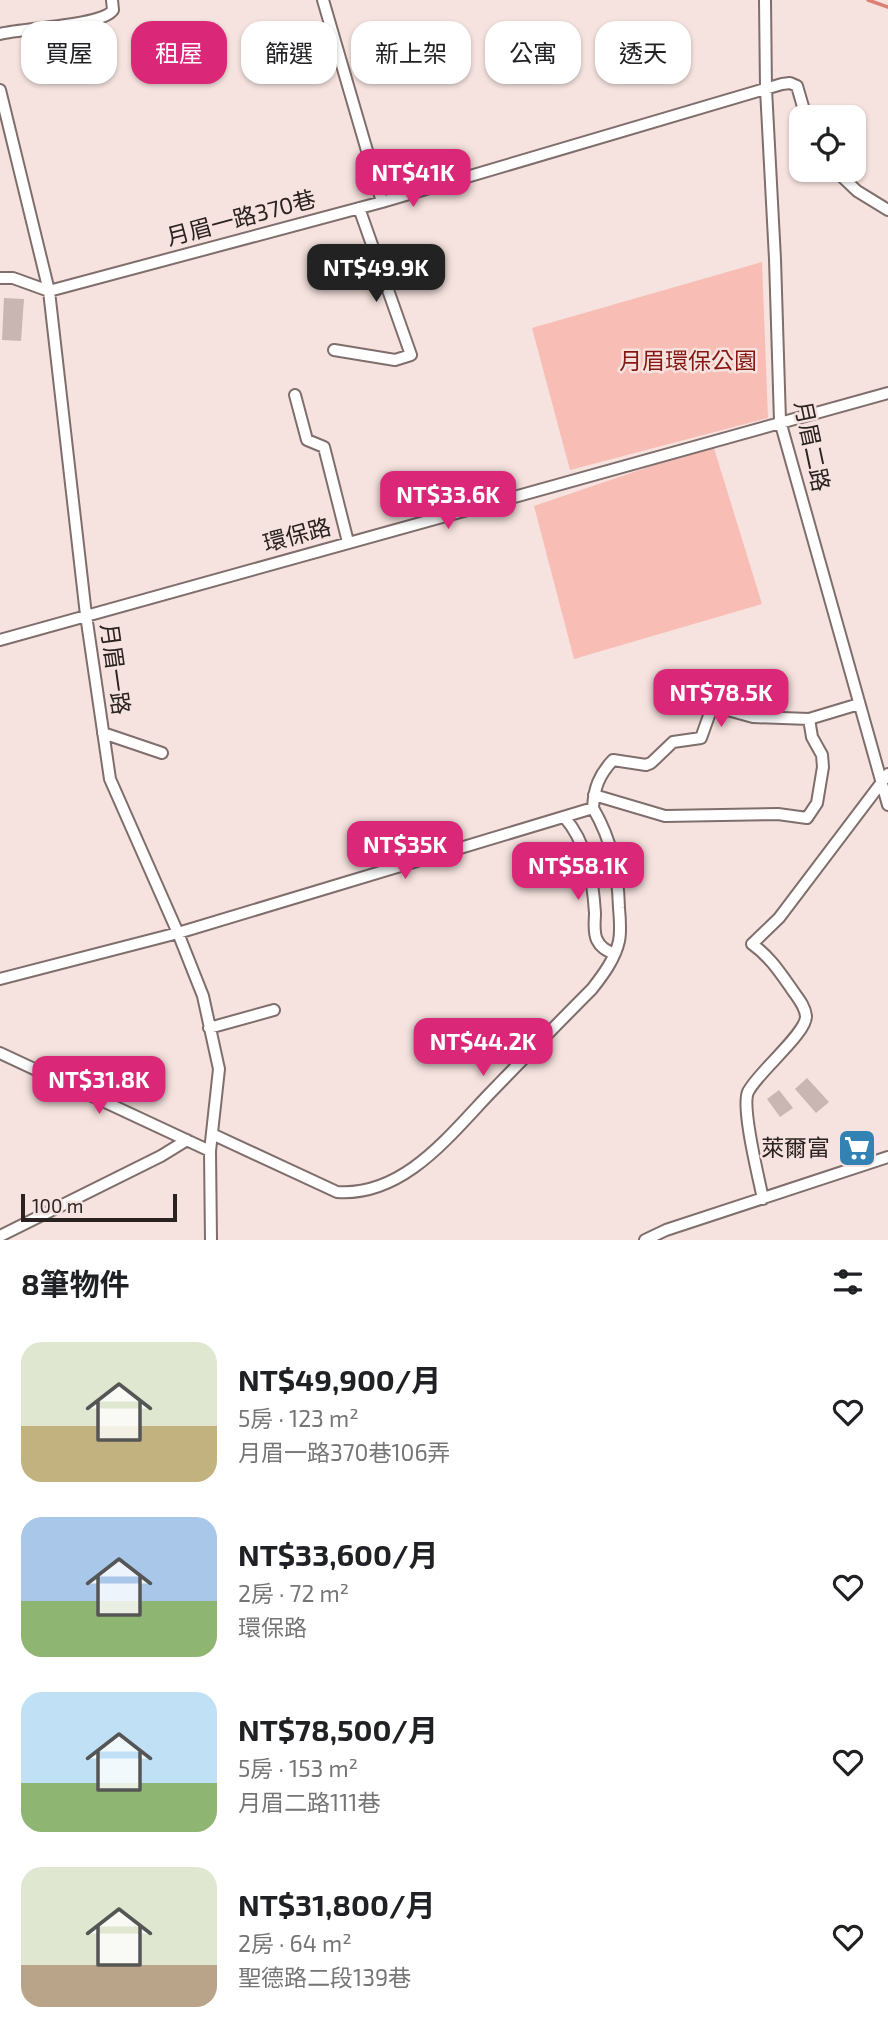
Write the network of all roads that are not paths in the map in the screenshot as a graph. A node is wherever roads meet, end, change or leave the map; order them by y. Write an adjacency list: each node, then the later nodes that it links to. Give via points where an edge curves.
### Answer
1 (112, 0): 4 (street, via 108,16 93,21)
2 (323, 0): 9 (street)
3 (765, 0): 5 (street, 月眉二路)
4 (0, 34)
5 (766, 89): 7 (street, 月眉一路370巷, via 790,83 797,86); 9 (street, 月眉一路370巷); 17 (street, 月眉二路)
6 (0, 90): 13 (street, 月眉一路)
7 (803, 105)
8 (848, 182): 11 (street)
9 (382, 202): 10 (street, 月眉一路370巷)
10 (359, 208): 13 (street, 月眉一路370巷); 14 (street, via 411,355 395,360)
11 (888, 210)
12 (0, 278): 13 (street)
13 (49, 291): 19 (street, 月眉一路)
14 (334, 350)
15 (888, 393): 17 (street, 環保路)
16 (295, 395): 18 (street, via 307,440 324,447)
17 (780, 421): 18 (street, 環保路); 21 (street, 月眉二路)
18 (348, 542): 19 (street, 環保路)
19 (86, 615): 20 (street, 環保路); 23 (street, 月眉一路)
20 (0, 640)
21 (859, 704): 22 (street); 25 (street, 月眉二路)
22 (809, 719): 26 (street, via 753,717 717,707 711,710 701,738 673,742 646,765 613,760 599,776); 26 (street, via 823,767 817,803 807,818 778,814 665,816)
23 (103, 733): 24 (street); 30 (street, 月眉一路, via 110,779)
24 (162, 753)
25 (885, 778): 27 (street, 月眉二路); 40 (street, via 779,918 752,944 765,953 804,1006 806,1017 747,1096)
26 (594, 795): 28 (street)
27 (888, 805)
28 (593, 808): 29 (street); 31 (street, via 614,853 620,928)
29 (565, 818): 30 (street); 31 (street, via 582,845 590,875 595,938)
30 (178, 933): 32 (street); 34 (street, 月眉一路)
31 (614, 954): 36 (street, via 592,989 433,1154 373,1189 337,1192)
32 (0, 979)
33 (274, 1010): 34 (street)
34 (209, 1028): 36 (street, 月眉一路, via 219,1069)
35 (0, 1053): 37 (street)
36 (212, 1134): 38 (street, 月眉一路)
37 (187, 1140): 38 (street); 41 (street)
38 (210, 1151): 42 (street, 月眉一路)
39 (888, 1157): 40 (street)
40 (763, 1199): 43 (street)
41 (0, 1236)
42 (211, 1240)
43 (645, 1240)

